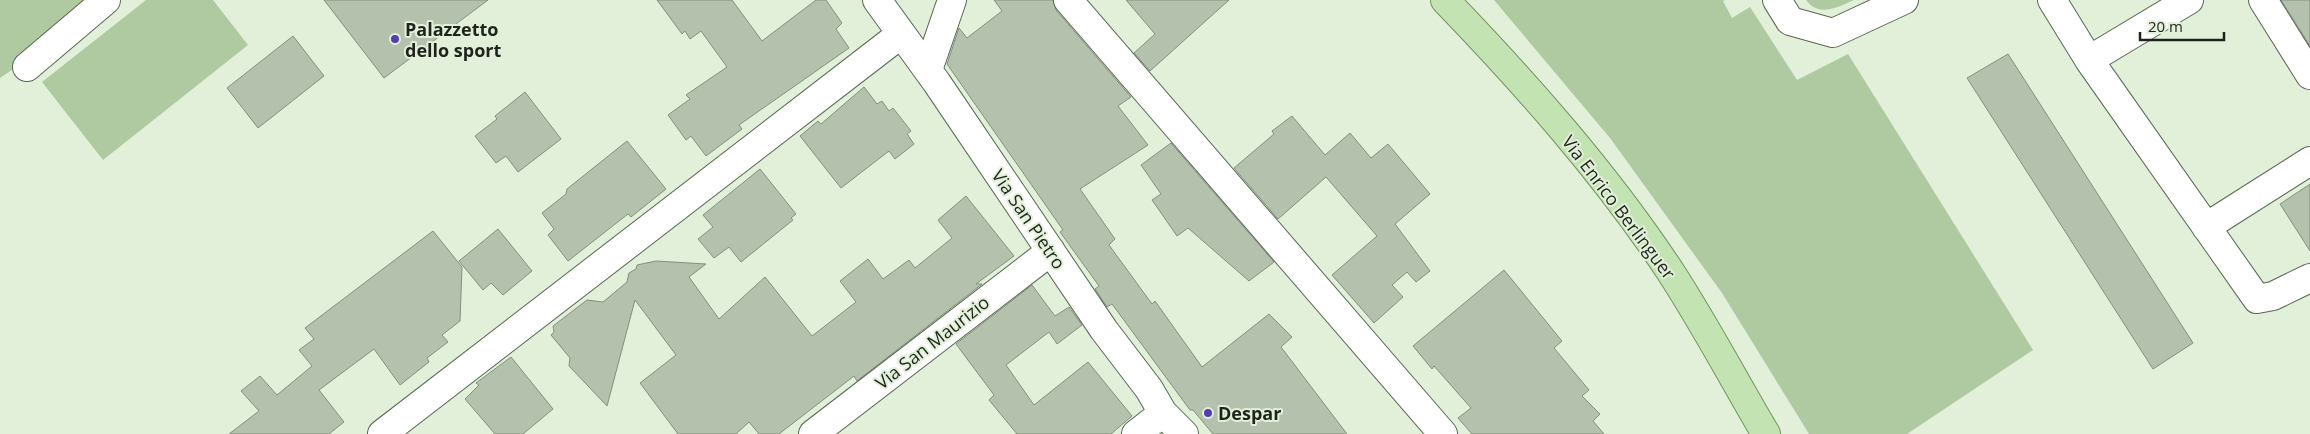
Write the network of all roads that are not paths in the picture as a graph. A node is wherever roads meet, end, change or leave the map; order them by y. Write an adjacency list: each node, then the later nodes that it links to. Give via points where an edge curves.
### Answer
1 (106, 0): 13 (street)
2 (877, 0): 11 (street, Via San Pietro)
3 (952, 0): 14 (street)
4 (1068, 0): 25 (street)
5 (1445, 0): 26 (main road, Via Enrico Berlinguer, via 1509,66 1599,175 1670,271)
6 (1777, 0): 7 (street, via 1790,21 1834,33)
7 (1904, 0)
8 (2052, 0): 12 (street)
9 (2189, 0): 12 (street)
10 (2263, 0): 15 (street)
11 (901, 34): 14 (street, Via San Pietro); 21 (street)
12 (2089, 60): 17 (street)
13 (27, 67)
14 (928, 70): 18 (street, Via San Pietro)
15 (2310, 75)
16 (2310, 161): 17 (street)
17 (2206, 227): 19 (street, via 2257,299 2273,296)
18 (1051, 251): 20 (street, Via San Pietro); 22 (street, Via San Maurizio)
19 (2310, 278)
20 (1163, 413): 23 (street); 24 (street, Via San Pietro)
21 (382, 434)
22 (813, 434)
23 (1136, 434)
24 (1184, 434)
25 (1443, 434)
26 (1766, 434)

